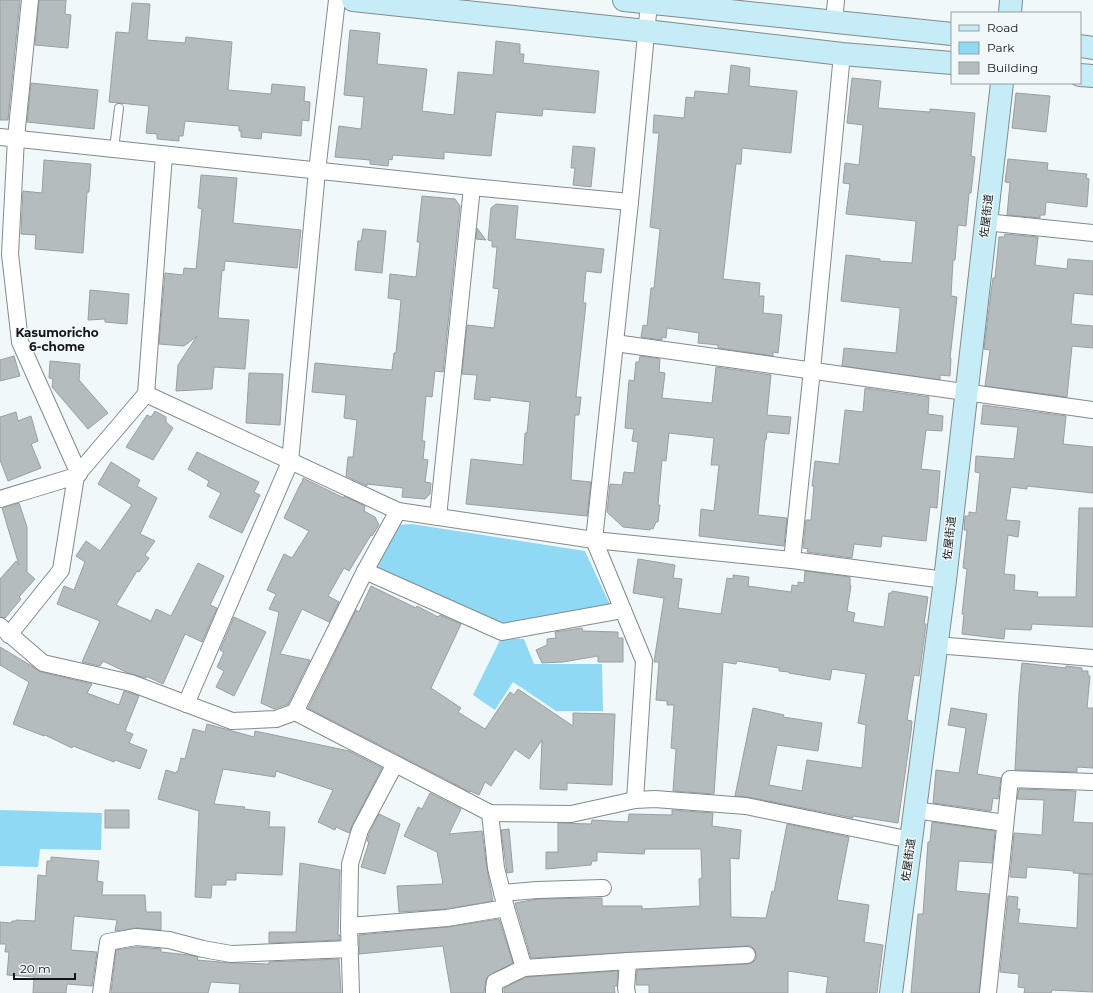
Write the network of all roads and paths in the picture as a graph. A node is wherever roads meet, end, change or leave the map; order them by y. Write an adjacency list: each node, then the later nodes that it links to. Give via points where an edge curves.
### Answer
1 (30, 0): 21 (street)
2 (337, 0): 24 (street)
3 (353, 0): 10 (street)
4 (624, 0): 7 (street)
5 (836, 0): 9 (street)
6 (1011, 0): 8 (street)
7 (649, 1): 9 (street); 10 (street)
8 (1010, 12)
9 (834, 22): 11 (street)
10 (646, 31): 14 (street); 26 (street)
11 (951, 34)
12 (1081, 46): 13 (street)
13 (1093, 48)
14 (842, 54): 15 (street); 30 (street)
15 (951, 62)
16 (1081, 75): 17 (street)
17 (1093, 76)
18 (1002, 84): 27 (street, 佐屋街道)
19 (119, 108): 22 (lane)
20 (0, 137): 21 (street)
21 (16, 138): 22 (street); 35 (street, via 10,254 20,342)
22 (114, 149): 23 (street)
23 (164, 155): 24 (street); 31 (street)
24 (317, 171): 25 (street); 34 (street)
25 (472, 187): 26 (street); 38 (street)
26 (630, 202): 29 (street)
27 (985, 222): 28 (street); 32 (street, 佐屋街道)
28 (1093, 233)
29 (615, 343): 30 (street); 39 (street)
30 (812, 370): 32 (street); 40 (street)
31 (146, 394): 34 (street); 35 (street)
32 (966, 394): 33 (street); 42 (street, 佐屋街道)
33 (1093, 410)
34 (290, 462): 37 (street); 47 (street)
35 (77, 475): 36 (street); 44 (street, via 61,570)
36 (0, 499)
37 (398, 511): 38 (street); 41 (street)
38 (438, 517): 39 (street)
39 (594, 540): 40 (street); 43 (street)
40 (792, 560): 42 (street)
41 (365, 571): 43 (street, via 502,632); 48 (street)
42 (944, 580): 45 (street, 佐屋街道)
43 (623, 610): 51 (street, via 644,661)
44 (4, 631): 47 (street, via 42,663 131,683)
45 (936, 645): 46 (street); 52 (street, 佐屋街道)
46 (1093, 658)
47 (186, 704): 48 (street, via 232,721 276,719)
48 (295, 712): 49 (street)
49 (395, 764): 53 (street); 58 (street, via 360,830 350,864)
50 (1093, 782): 54 (street, via 1010,779)
51 (635, 800): 53 (street, via 571,814); 55 (street, via 655,799 746,806)
52 (915, 810): 54 (street); 55 (street, 佐屋街道)
53 (490, 813): 57 (street, via 496,868)
54 (1005, 823): 68 (street)
55 (911, 840): 67 (street, 佐屋街道)
56 (603, 888): 57 (street, via 537,890)
57 (504, 900): 58 (street, via 447,918); 62 (street)
58 (349, 926): 59 (street)
59 (350, 950): 63 (street, via 231,954 203,950 169,940 136,937 108,942); 64 (street)
60 (747, 955): 61 (street)
61 (628, 961): 62 (street); 66 (street)
62 (524, 968): 65 (street, via 495,982)
63 (101, 993)
64 (351, 993)
65 (494, 993)
66 (627, 993)
67 (891, 993)
68 (988, 993)

